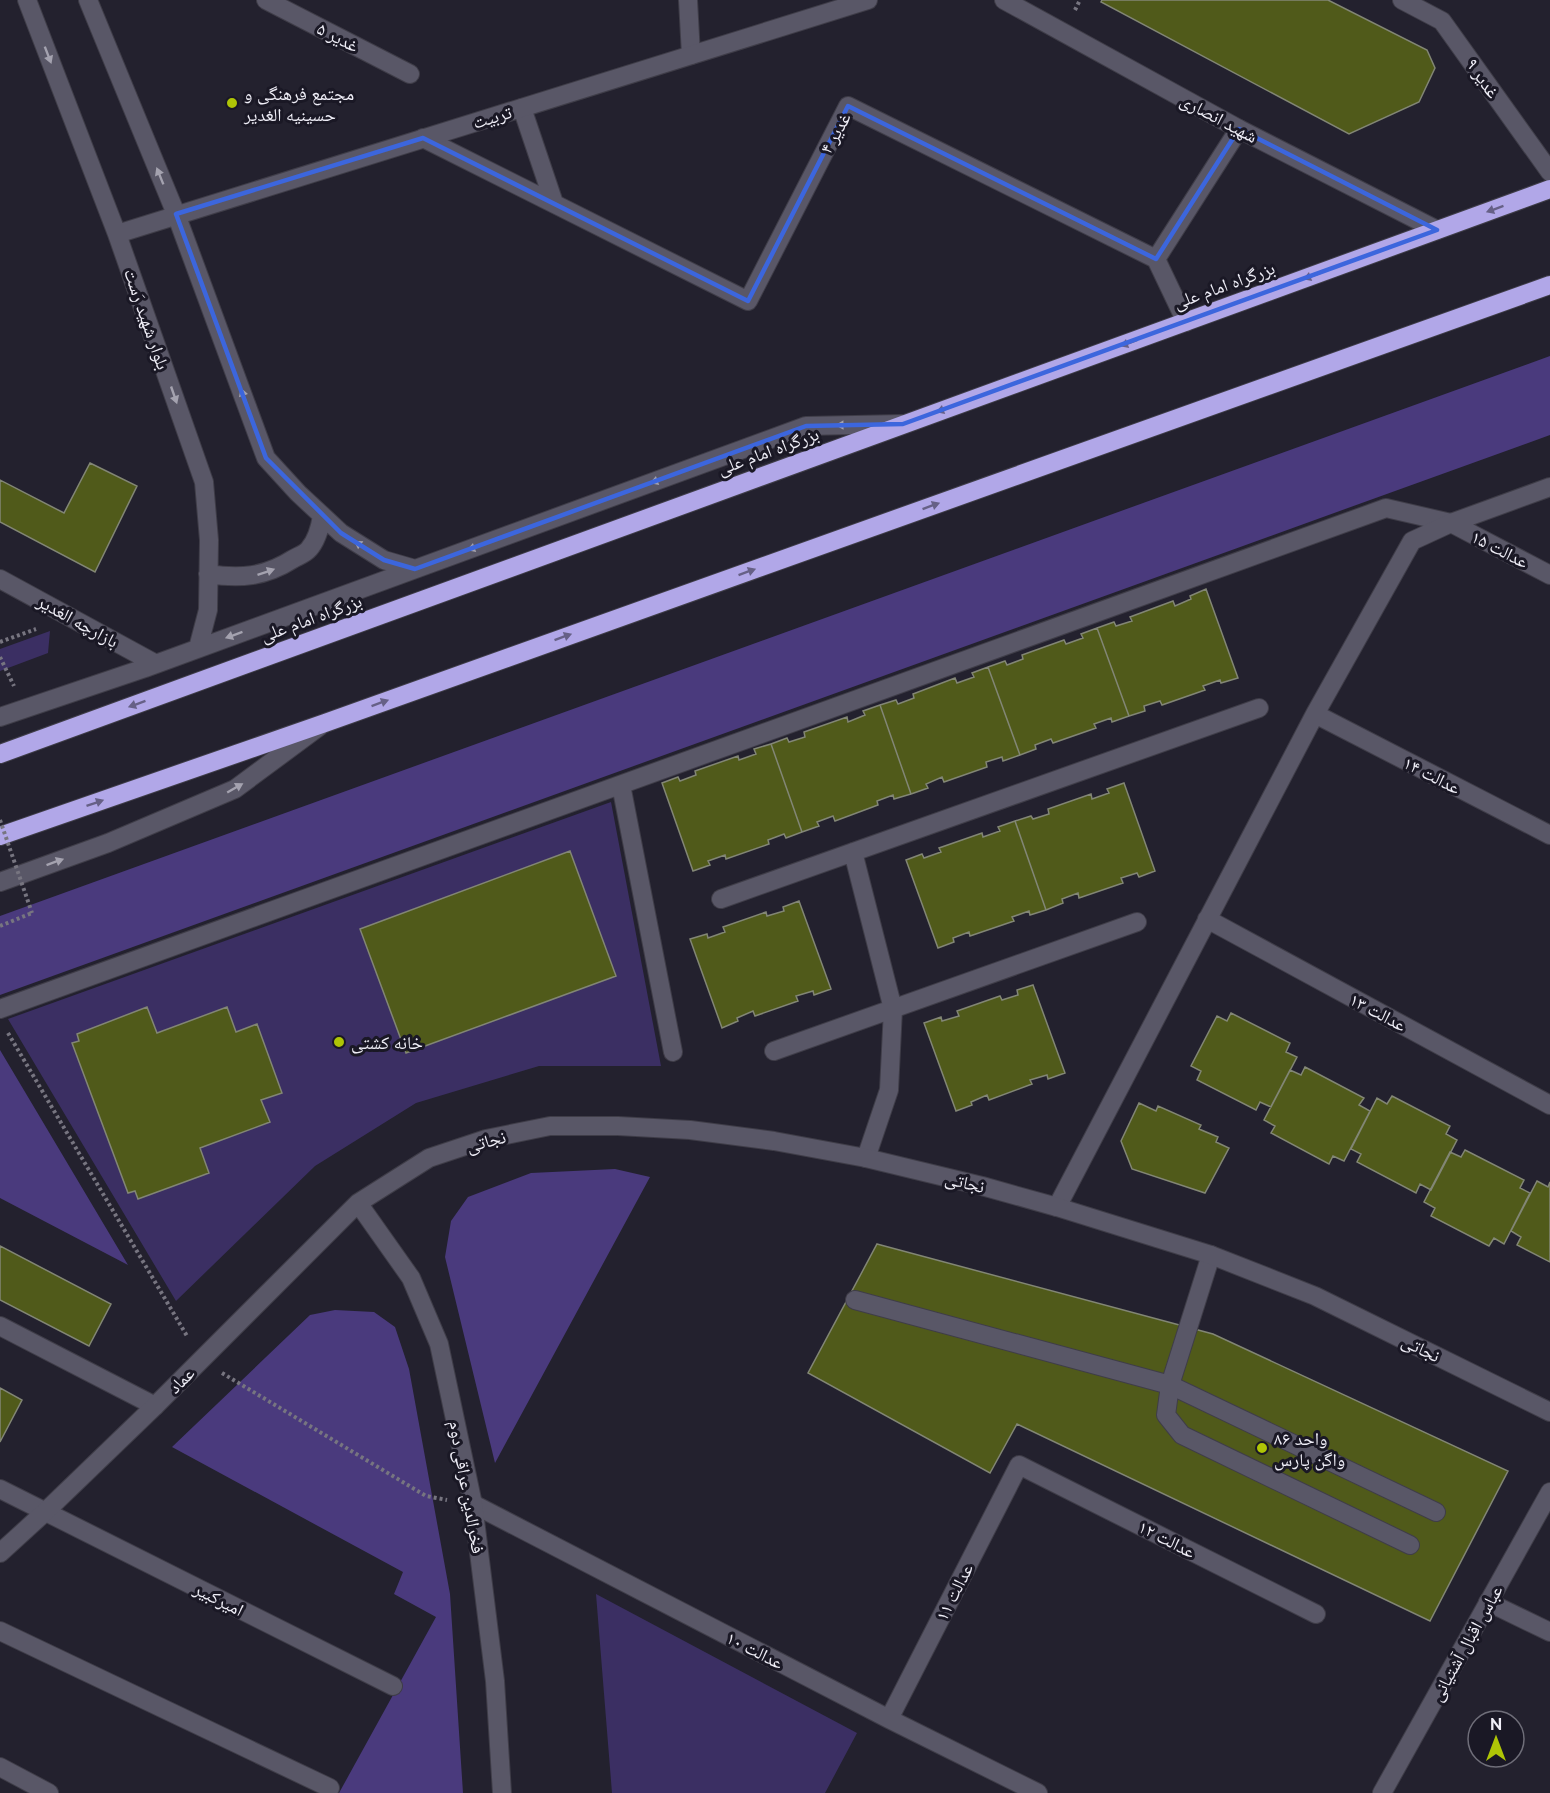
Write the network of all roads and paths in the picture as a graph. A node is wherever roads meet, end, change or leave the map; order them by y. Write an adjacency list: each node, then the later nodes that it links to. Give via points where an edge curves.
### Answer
1 (27, 0): 18 (street, بلوار شهید رَست, one-way to 18)
2 (88, 0): 16 (street, one-way to 2)
3 (688, 0): 8 (street)
4 (1005, 0): 11 (street, شهید انصاری)
5 (1402, 0): 13 (street, غدیر ۹, via 1442,21)
6 (856, 1): 8 (street, تربیت)
7 (275, 2): 9 (street, غدیر ۵)
8 (691, 55): 10 (street, تربیت)
9 (410, 74)
10 (522, 108): 12 (street, تربیت); 15 (street)
11 (1239, 129): 17 (street, شهید انصاری); 19 (street)
12 (423, 138): 15 (street, غدیر ۴); 16 (street, تربیت)
13 (1550, 172)
14 (1550, 189): 17 (highway, بزرگراه امام علی, one-way to 17)
15 (554, 203): 19 (street, غدیر ۴, via 748,301 848,106)
16 (176, 214): 18 (street, تربیت); 24 (street, one-way to 16, via 266,458)
17 (1437, 230): 21 (highway, بزرگراه امام علی, one-way to 21)
18 (117, 234): 27 (street, بلوار شهید رَست, one-way to 27, via 204,482)
19 (1156, 259): 21 (street)
20 (1550, 285): 37 (highway, one-way to 20)
21 (1186, 322): 22 (highway, بزرگراه امام علی, one-way to 22)
22 (903, 424): 26 (street, one-way to 26, via 806,426); 38 (highway, بزرگراه امام علی, one-way to 38)
23 (1550, 488): 25 (street)
24 (322, 516): 26 (street, one-way to 24, via 384,560); 27 (street, one-way to 24, via 233,578 257,575 283,565 308,550 319,533)
25 (1451, 523): 28 (street, عدالت ۱۵); 35 (street, via 1412,541); 39 (street, عدالت ۱۵, via 1386,508)
26 (415, 569): 30 (street, one-way to 30)
27 (208, 574): 30 (street, بلوار شهید رَست, via 208,610)
28 (1550, 575)
29 (0, 579): 32 (street, بازارچه الغدیر)
30 (198, 648): 32 (street)
31 (0, 657): 33 (path)
32 (156, 664): 36 (street)
33 (12, 682)
34 (1259, 708): 43 (street)
35 (1315, 714): 41 (street, عدالت ۱۴); 46 (street)
36 (0, 717)
37 (325, 723): 42 (highway, one-way to 37); 44 (street, one-way to 37, via 108,843 235,789)
38 (0, 754)
39 (621, 785): 49 (street, عدالت ۱۵); 53 (street)
40 (0, 820): 48 (path, bridge, via 32,914)
41 (1550, 835)
42 (0, 836)
43 (853, 852): 45 (street); 50 (street)
44 (0, 882)
45 (721, 899)
46 (1207, 919): 54 (street, عدالت ۱۳); 57 (street)
47 (1137, 922): 50 (street)
48 (0, 926)
49 (0, 1009)
50 (893, 1009): 52 (street); 55 (street, via 889,1090)
51 (6, 1029): 61 (path)
52 (774, 1051)
53 (673, 1052)
54 (1550, 1105)
55 (866, 1158): 56 (street, نجاتی, via 690,1130 550,1126 486,1139 429,1158); 57 (street, نجاتی)
56 (358, 1203): 61 (street, عماد); 68 (street, فخرالدین عراقی دوم, via 411,1278 439,1344)
57 (1057, 1207): 58 (street, نجاتی)
58 (1211, 1256): 62 (street); 64 (street, نجاتی, via 1315,1296)
59 (855, 1300): 62 (street)
60 (0, 1326): 63 (street)
61 (201, 1360): 63 (street, عماد); 68 (path, via 426,1496)
62 (1170, 1385): 70 (street); 71 (street, via 1166,1416 1182,1434)
63 (155, 1406): 69 (street, عماد)
64 (1550, 1412)
65 (1019, 1465): 74 (street, عدالت ۱۲); 78 (street, عدالت ۱۱)
66 (0, 1489): 69 (street, امیرکبیر)
67 (1550, 1492): 73 (street, عباس اقبال آشتیانی)
68 (473, 1504): 78 (street, عدالت ۱۰); 82 (street, فخرالدین عراقی دوم, via 495,1681)
69 (45, 1512): 72 (street, عماد); 77 (street, امیرکبیر)
70 (1436, 1512)
71 (1410, 1545)
72 (0, 1553)
73 (1488, 1602): 76 (street); 84 (street, عباس اقبال آشتیانی)
74 (1316, 1614)
75 (0, 1630): 80 (street)
76 (1550, 1632)
77 (393, 1686)
78 (889, 1719): 83 (street, عدالت ۱۰)
79 (0, 1767): 81 (street)
80 (330, 1788)
81 (49, 1793)
82 (502, 1793)
83 (1038, 1793)
84 (1382, 1793)

